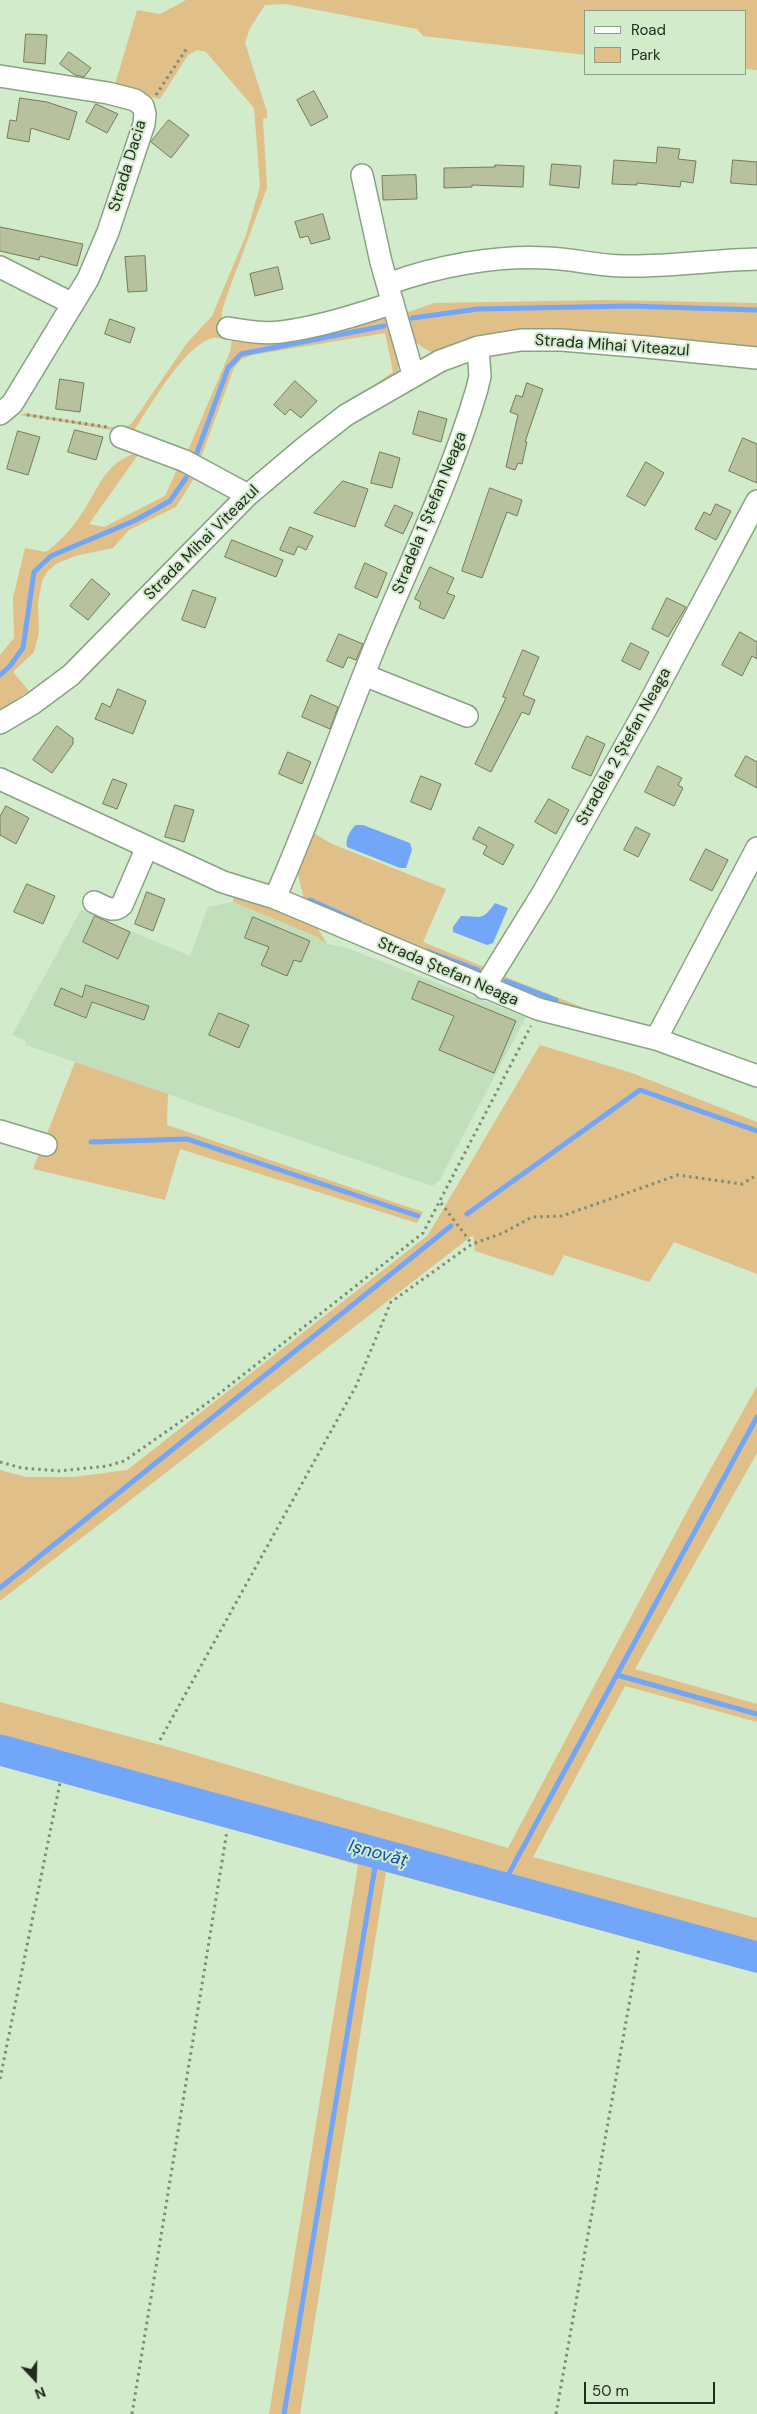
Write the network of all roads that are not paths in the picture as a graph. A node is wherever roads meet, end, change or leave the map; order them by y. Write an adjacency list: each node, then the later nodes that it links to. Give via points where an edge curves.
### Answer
1 (0, 76): 6 (street, Strada Dacia, via 135,100 145,114 108,232 88,279)
2 (362, 175): 5 (street)
3 (757, 259): 5 (street, via 624,266 548,258 458,264 419,273)
4 (0, 267): 6 (street)
5 (390, 294): 7 (street, via 350,317 281,332 258,333); 10 (street)
6 (73, 304): 11 (street, Strada Dacia)
7 (228, 328)
8 (478, 347): 9 (street, Strada Mihai Viteazul, via 521,340 561,340); 10 (street, Strada Mihai Viteazul); 15 (street, Stradela 1 Ștefan Neaga, via 480,376 473,404 446,478)
9 (757, 358)
10 (414, 374): 13 (street, Strada Mihai Viteazul, via 346,416)
11 (4, 411)
12 (126, 439): 13 (street, via 185,461)
13 (248, 494): 17 (street, Strada Mihai Viteazul, via 71,675)
14 (757, 501): 23 (street, Stradela 2 Ștefan Neaga, via 652,698)
15 (364, 675): 16 (street); 21 (street, Stradela 1 Ștefan Neaga, via 307,826)
16 (467, 716)
17 (0, 723)
18 (0, 779): 19 (street, Strada Ștefan Neaga)
19 (147, 847): 21 (street, Strada Ștefan Neaga, via 223,882); 22 (street, via 122,905 113,910)
20 (757, 848): 24 (street)
21 (275, 898): 23 (street, Strada Ștefan Neaga)
22 (94, 902)
23 (484, 988): 24 (street, Strada Ștefan Neaga, via 538,1009)
24 (656, 1038): 25 (street, Strada Ștefan Neaga)
25 (757, 1076)
26 (0, 1131): 27 (street)
27 (46, 1145)

